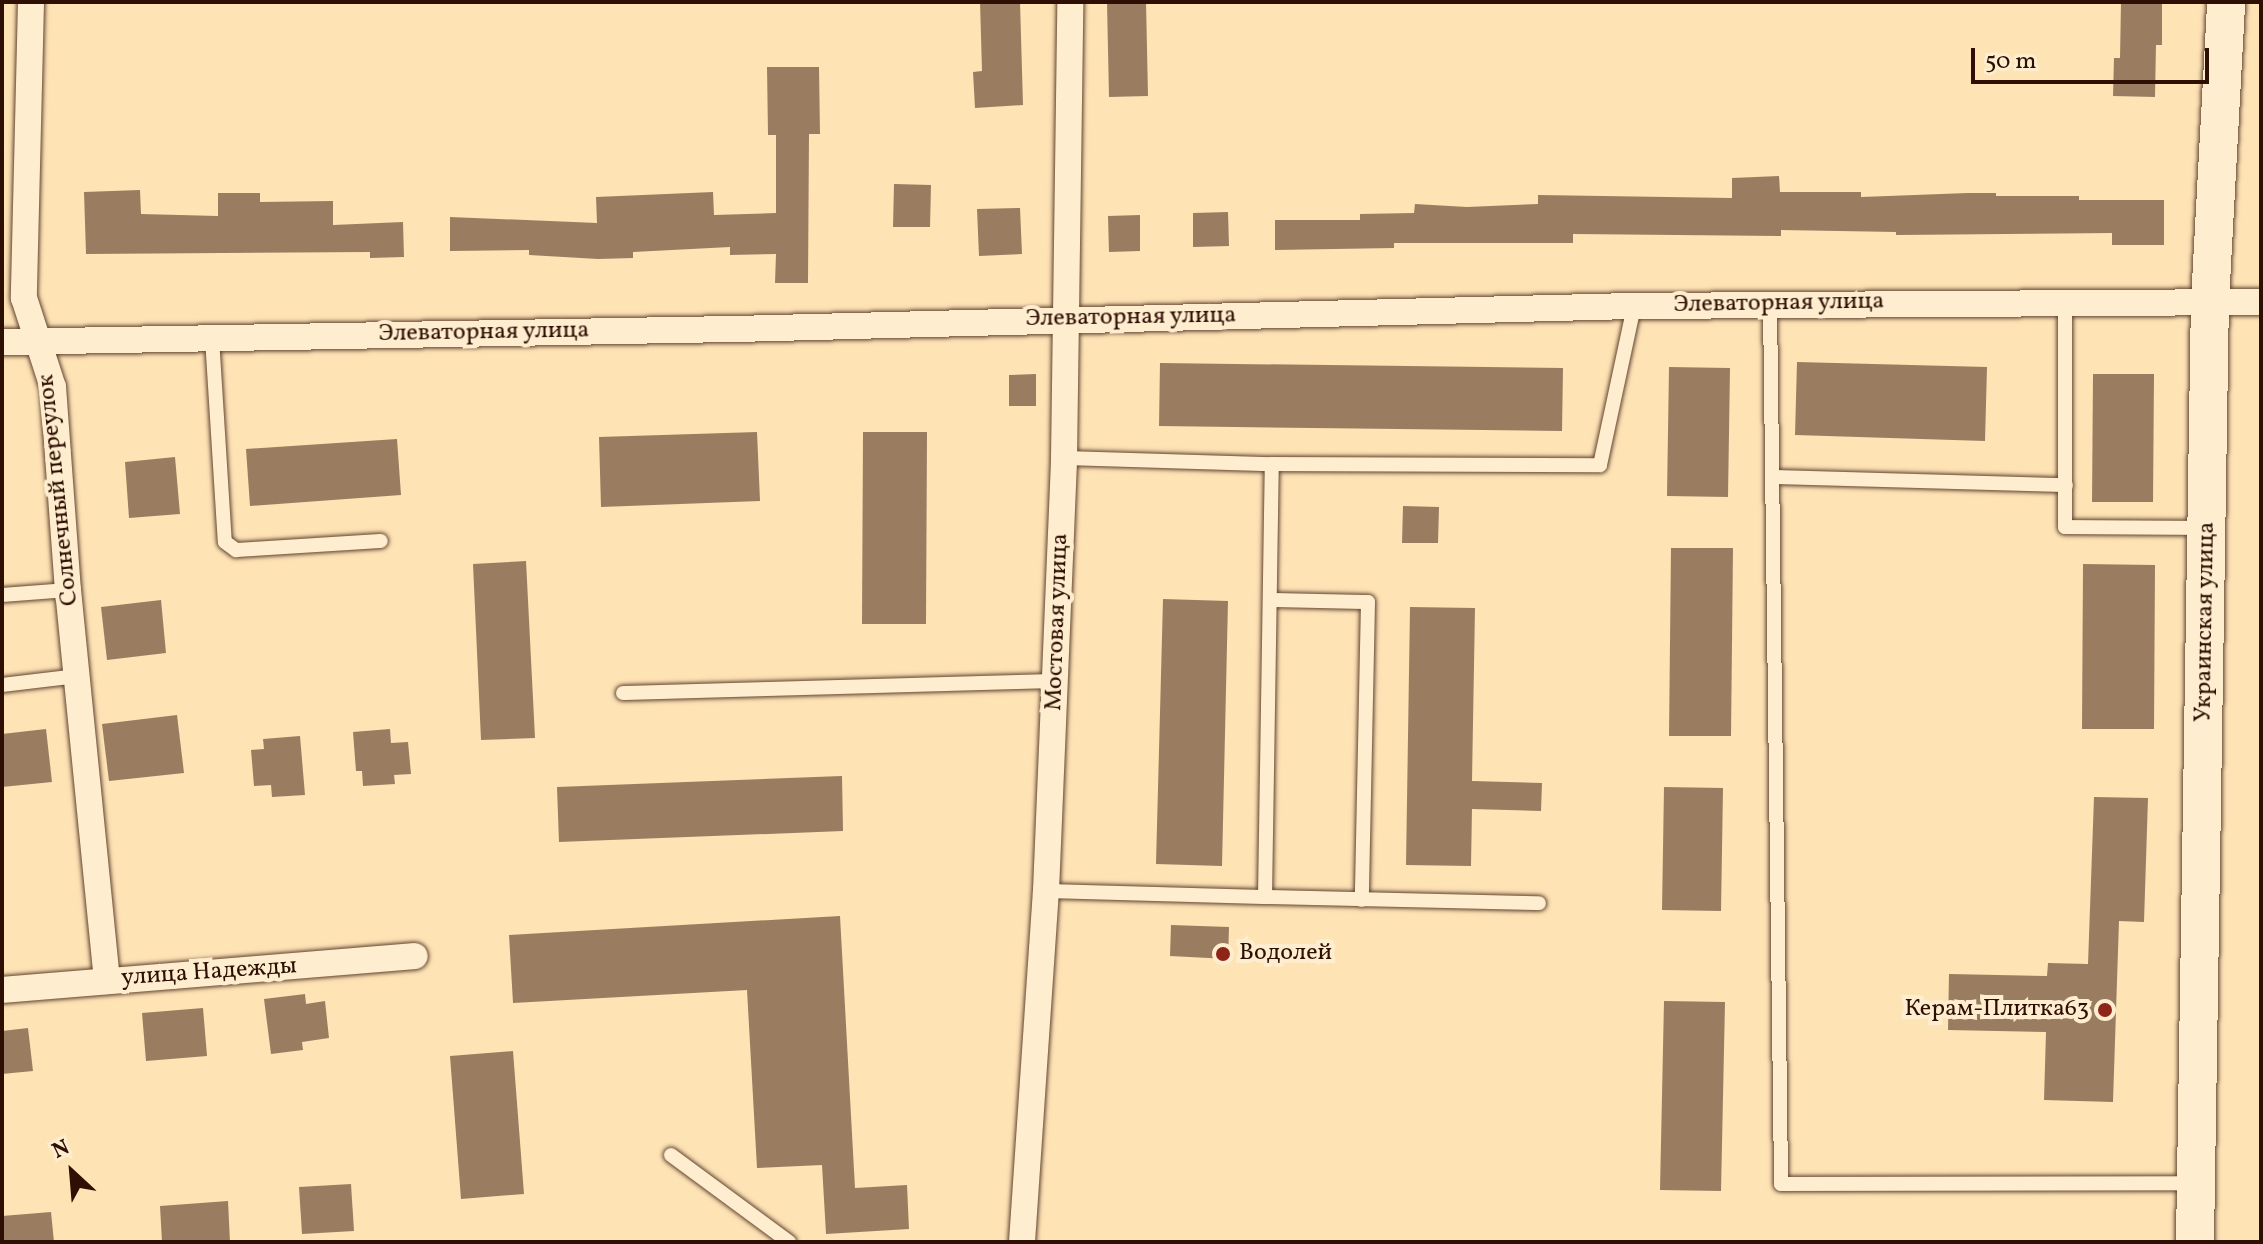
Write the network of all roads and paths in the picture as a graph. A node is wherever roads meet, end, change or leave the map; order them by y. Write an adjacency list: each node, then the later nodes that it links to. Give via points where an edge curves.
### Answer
1 (31, 2): 11 (street, Солнечный переулок, via 24,298)
2 (1070, 2): 9 (street, Мостовая улица)
3 (2226, 2): 4 (street, Украинская улица)
4 (2210, 301): 5 (street, Элеваторная улица); 6 (street, Элеваторная улица); 17 (street, Украинская улица)
5 (2065, 302): 7 (street, Элеваторная улица); 16 (lane)
6 (2261, 302)
7 (1770, 304): 8 (street, Элеваторная улица); 15 (lane)
8 (1634, 306): 9 (street, Элеваторная улица); 14 (lane, via 1600,465)
9 (1066, 319): 10 (street, Элеваторная улица); 13 (street, Мостовая улица)
10 (212, 338): 11 (street, Элеваторная улица); 18 (lane, via 225,542 236,550)
11 (37, 341): 12 (street, Элеваторная улица); 19 (street, Солнечный переулок, via 53,387)
12 (2, 342)
13 (1064, 458): 14 (lane); 23 (street, Мостовая улица)
14 (1272, 464): 21 (lane)
15 (1773, 477): 16 (lane); 34 (lane, via 1781,1184)
16 (2066, 485): 17 (lane, via 2065,527)
17 (2207, 528): 34 (street, Украинская улица)
18 (381, 541)
19 (68, 590): 20 (lane); 22 (street, Солнечный переулок)
20 (2, 595)
21 (1270, 600): 27 (lane); 28 (lane, via 1368,602)
22 (77, 676): 24 (lane); 31 (street, Солнечный переулок)
23 (1055, 681): 25 (lane); 26 (street, Мостовая улица)
24 (2, 685)
25 (623, 693)
26 (1046, 891): 27 (lane); 36 (street, Мостовая улица)
27 (1265, 897): 28 (lane)
28 (1362, 900): 29 (lane)
29 (1539, 903)
30 (415, 956): 31 (street, улица Надежды)
31 (107, 981): 32 (street, улица Надежды)
32 (2, 990)
33 (671, 1155): 35 (lane)
34 (2196, 1183): 37 (street, Украинская улица)
35 (789, 1242)
36 (1022, 1242)
37 (2195, 1242)

